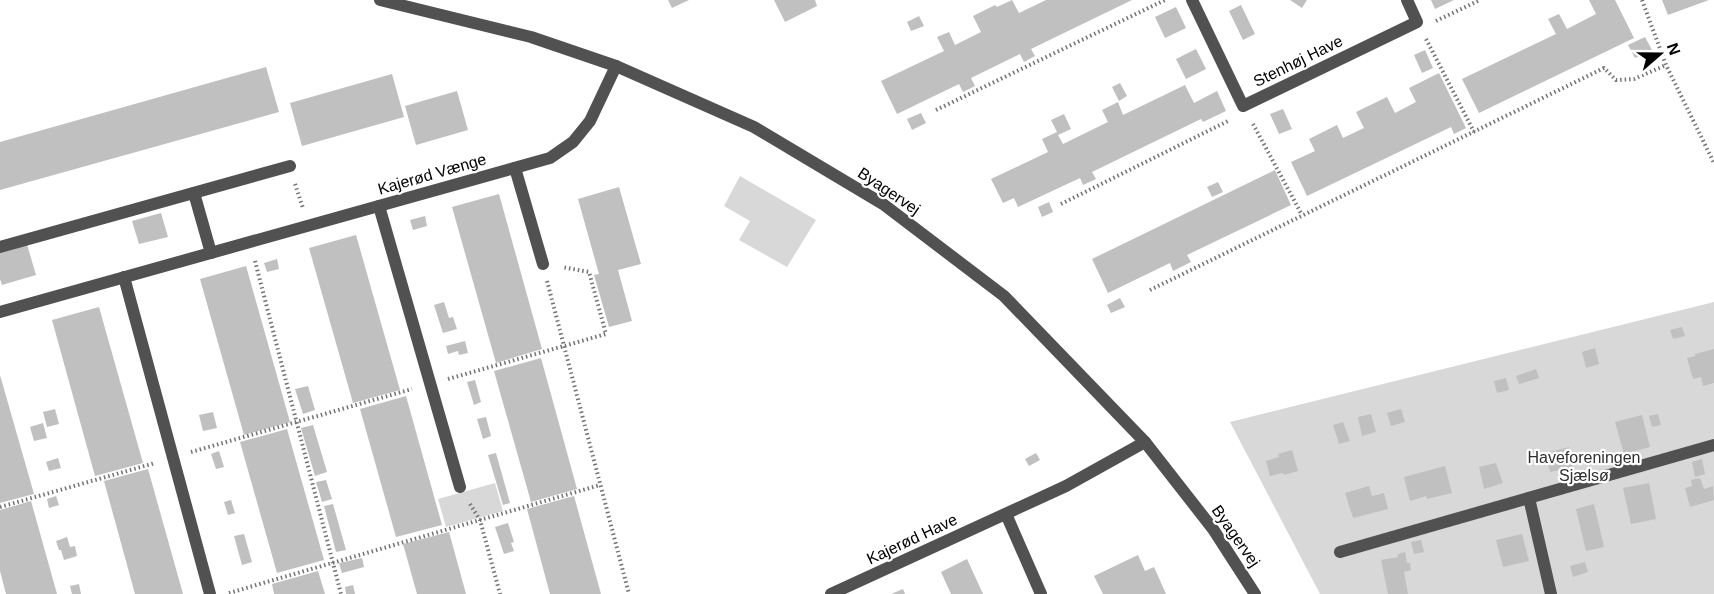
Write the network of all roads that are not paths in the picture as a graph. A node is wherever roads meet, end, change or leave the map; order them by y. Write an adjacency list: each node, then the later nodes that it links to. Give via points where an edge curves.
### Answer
1 (380, 0): 4 (street, Byagervej, via 531,37)
2 (1192, 0): 3 (street, Stenhøj Have, via 1243,106 1417,22)
3 (1407, 0)
4 (616, 66): 6 (street, Kajerød Vænge, via 590,122 573,142 550,158); 14 (street, Byagervej, via 754,127 883,204 1004,296)
5 (290, 166): 7 (street)
6 (515, 168): 8 (street, Kajerød Vænge); 11 (street)
7 (194, 194): 9 (street); 10 (street)
8 (379, 206): 10 (street, Kajerød Vænge); 16 (street)
9 (0, 247)
10 (211, 253): 12 (street, Kajerød Vænge)
11 (543, 264)
12 (124, 277): 13 (street, Kajerød Vænge); 20 (street)
13 (0, 312)
14 (1144, 442): 18 (street, Kajerød Have); 23 (street, Byagervej, via 1212,529)
15 (1714, 445): 17 (street)
16 (460, 487)
17 (1529, 498): 19 (street); 24 (street)
18 (1006, 514): 21 (street, Kajerød Have); 22 (street)
19 (1340, 552)
20 (210, 594)
21 (831, 594)
22 (1041, 594)
23 (1255, 594)
24 (1551, 594)

